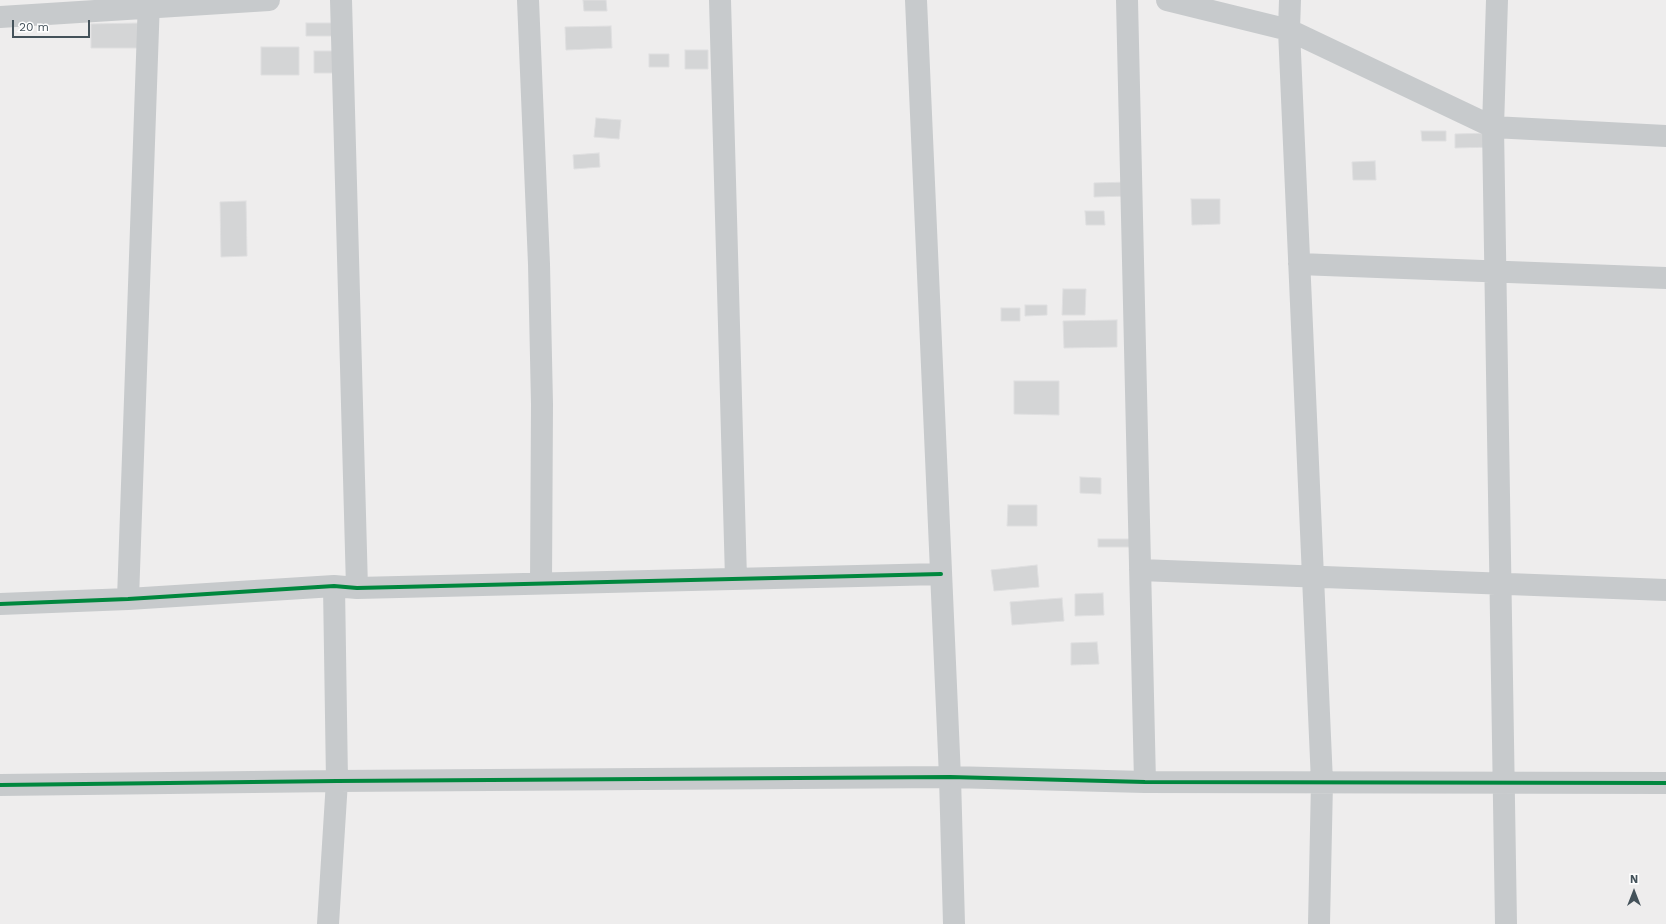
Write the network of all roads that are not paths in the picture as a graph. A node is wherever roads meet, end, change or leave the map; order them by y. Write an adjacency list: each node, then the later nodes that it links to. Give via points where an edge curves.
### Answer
1 (269, 0): 10 (street)
2 (341, 0): 25 (street)
3 (528, 0): 22 (street, via 539,264 542,404)
4 (720, 0): 21 (street)
5 (916, 0): 19 (street)
6 (1127, 0): 18 (street)
7 (1167, 0): 12 (street)
8 (1290, 0): 12 (street)
9 (1497, 0): 13 (street)
10 (148, 4): 11 (street); 27 (street)
11 (0, 17)
12 (1289, 30): 13 (street); 15 (street)
13 (1493, 127): 14 (street); 16 (street)
14 (1666, 136)
15 (1299, 264): 16 (street); 20 (street)
16 (1496, 270): 17 (street); 23 (street)
17 (1666, 278)
18 (1140, 570): 20 (street); 31 (street)
19 (941, 574): 21 (street); 29 (street)
20 (1313, 577): 23 (street); 32 (street)
21 (736, 579): 22 (street)
22 (541, 583): 25 (street)
23 (1501, 584): 26 (street); 33 (street)
24 (334, 586): 25 (street); 27 (street); 30 (street)
25 (357, 588)
26 (1666, 590)
27 (128, 599): 28 (street)
28 (0, 604)
29 (950, 777): 30 (street); 31 (street); 37 (street)
30 (337, 781): 35 (street); 36 (street)
31 (1145, 782): 32 (street)
32 (1322, 782): 33 (street); 38 (street)
33 (1504, 782): 34 (street); 39 (street)
34 (1666, 783)
35 (0, 785)
36 (328, 924)
37 (954, 924)
38 (1319, 924)
39 (1506, 924)

